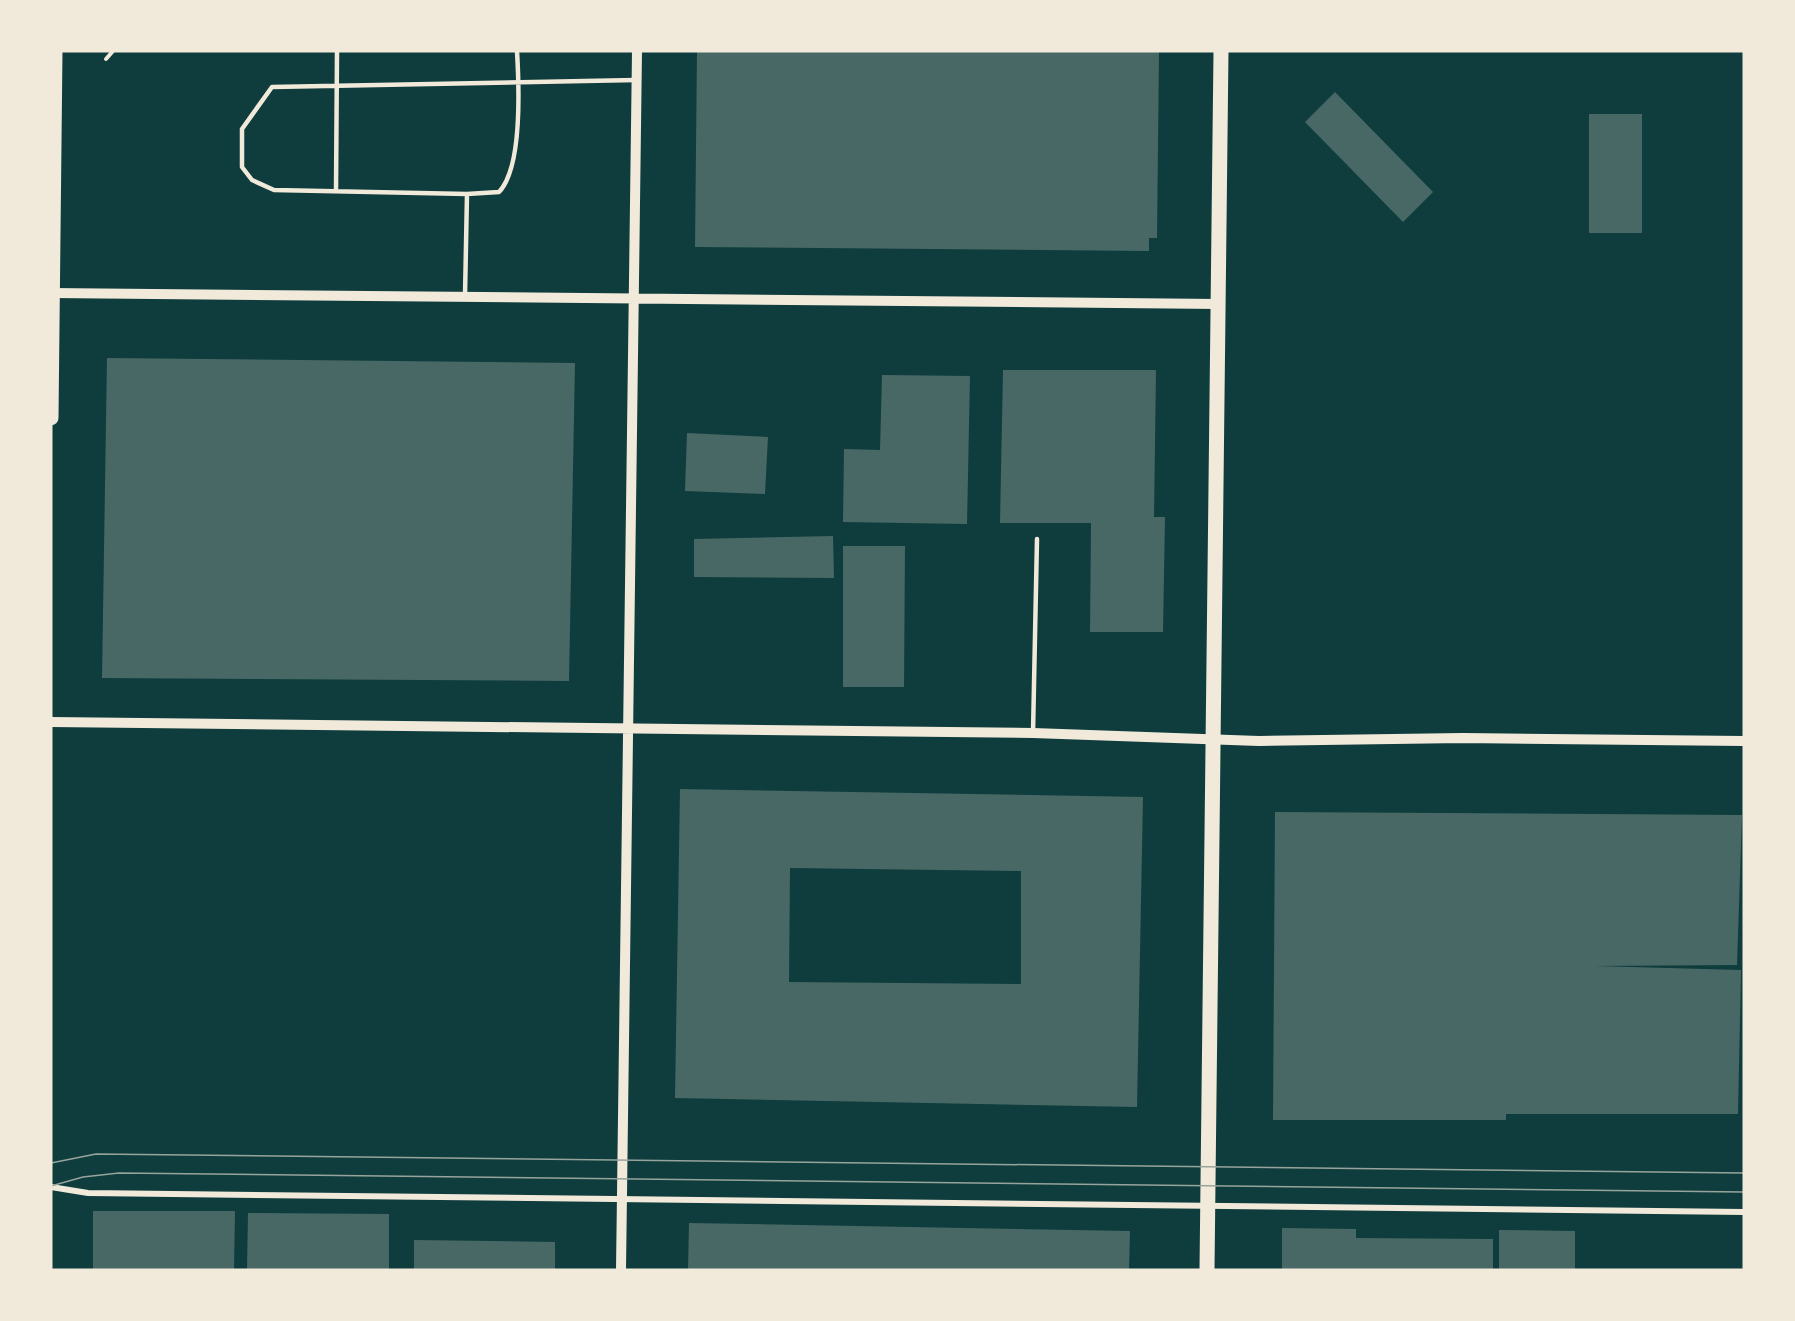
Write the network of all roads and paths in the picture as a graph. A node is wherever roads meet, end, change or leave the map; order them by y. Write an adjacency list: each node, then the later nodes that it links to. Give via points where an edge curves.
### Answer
1 (55, 51): 13 (main road)
2 (113, 51): 7 (path)
3 (337, 51): 10 (lane)
4 (517, 51): 9 (lane)
5 (637, 51): 8 (street)
6 (1221, 51): 16 (main road)
7 (106, 59)
8 (636, 81): 9 (lane); 15 (street)
9 (519, 83): 10 (lane); 12 (lane, via 513,162 506,185 499,192)
10 (335, 86): 11 (lane); 11 (lane, via 272,87 242,129 242,167 252,180 274,190)
11 (336, 191): 12 (lane)
12 (467, 194): 14 (lane)
13 (52, 293): 14 (street); 17 (main road)
14 (465, 297): 15 (street)
15 (634, 298): 16 (street); 20 (street)
16 (1219, 304): 22 (main road)
17 (51, 418)
18 (1037, 539): 21 (lane)
19 (51, 722): 20 (street)
20 (628, 728): 21 (street); 25 (street)
21 (1033, 733): 22 (street)
22 (1214, 738): 23 (street); 26 (main road)
23 (1744, 741)
24 (51, 1187): 25 (street, via 88,1193)
25 (622, 1199): 26 (street); 28 (street)
26 (1207, 1205): 27 (street); 29 (main road)
27 (1744, 1212)
28 (621, 1270)
29 (1207, 1270)

